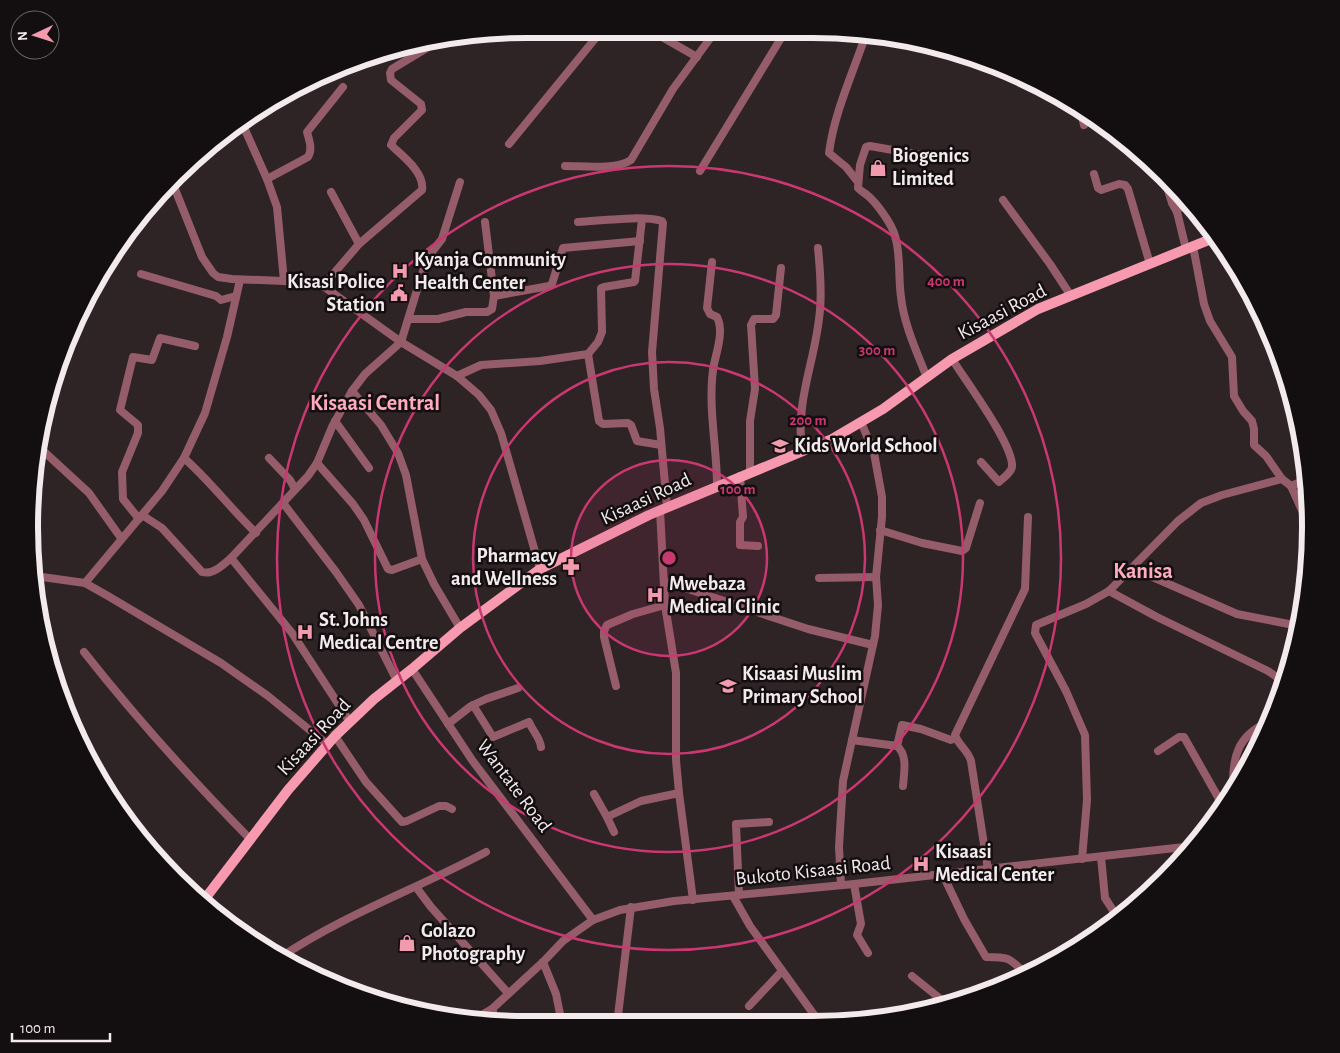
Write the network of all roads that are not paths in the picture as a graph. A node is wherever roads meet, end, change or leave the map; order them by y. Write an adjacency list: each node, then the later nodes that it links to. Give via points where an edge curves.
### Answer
1 (596, 38): 12 (street)
2 (663, 38): 7 (street)
3 (710, 38): 7 (street)
4 (781, 38): 15 (street)
5 (864, 41): 19 (street, via 830,142 829,154)
6 (427, 48): 31 (street, via 390,73 391,80 422,107 391,145 414,168 422,181 422,190)
7 (696, 57): 14 (street, via 631,160 616,165)
8 (344, 87): 17 (street, via 307,132 311,148 308,157)
9 (1082, 118): 10 (street)
10 (1084, 125)
11 (244, 128): 17 (street)
12 (508, 144)
13 (921, 155): 19 (street, via 866,147)
14 (565, 166)
15 (700, 171)
16 (1094, 174): 35 (street, via 1101,190 1119,184 1128,189)
17 (267, 179): 39 (street, via 279,218)
18 (460, 182): 44 (street, via 442,239 428,257 423,270)
19 (858, 182): 50 (street, via 859,190 876,206 895,236 904,314)
20 (174, 188): 38 (street, via 208,266 218,277)
21 (1168, 191): 25 (street)
22 (331, 192): 31 (street)
23 (1002, 200): 43 (street)
24 (1181, 204): 25 (street)
25 (1177, 212): 33 (street)
26 (642, 219): 28 (street); 30 (street); 54 (street, via 657,219 663,223 652,337)
27 (485, 222): 42 (street)
28 (578, 222)
29 (1209, 240): 33 (main road, Kisaasi Road)
30 (640, 241): 42 (street, via 563,248 552,284); 47 (street, via 635,281 602,288 602,332)
31 (359, 244): 40 (street)
32 (818, 248): 56 (street, via 820,310 802,397)
33 (1190, 248): 35 (main road, Kisaasi Road); 63 (street, via 1210,320 1232,357 1234,396 1254,425 1254,445)
34 (712, 262): 65 (street, via 707,308 717,317 720,327 712,373)
35 (1150, 264): 43 (main road, Kisaasi Road)
36 (781, 268): 62 (street, via 776,315 772,319 754,320 751,325 754,389)
37 (141, 274): 41 (street, via 222,300)
38 (240, 280): 39 (street); 41 (street)
39 (284, 281): 40 (street)
40 (323, 286): 45 (street)
41 (236, 296): 57 (street, via 205,413)
42 (494, 296): 44 (street, via 492,309 487,312 466,312 438,319)
43 (1071, 296): 48 (main road, Kisaasi Road, via 1038,310)
44 (409, 319): 45 (street)
45 (401, 342): 49 (street); 51 (street, via 365,374)
46 (196, 346): 72 (street, via 160,338 152,360 133,357 130,366 120,410 138,425 138,432 122,472 123,499)
47 (588, 354): 49 (street, via 481,365); 54 (street, via 599,421 604,424 628,423 637,441)
48 (952, 359): 50 (main road, Kisaasi Road); 59 (street, via 998,430 1012,468 999,482)
49 (457, 376): 81 (street, via 487,404 497,421)
50 (927, 378): 53 (main road, Kisaasi Road)
51 (352, 391): 52 (street); 79 (street, via 381,425 404,467)
52 (335, 421): 60 (street); 61 (street)
53 (861, 422): 56 (main road, Kisaasi Road); 74 (street, via 874,453 879,478 882,497)
54 (661, 444): 70 (street)
55 (44, 451): 76 (street, via 89,493)
56 (802, 452): 62 (main road, Kisaasi Road)
57 (184, 458): 72 (street); 75 (street)
58 (269, 458): 67 (street)
59 (980, 462)
60 (317, 463): 67 (street); 79 (street, via 364,520 388,569)
61 (369, 468)
62 (745, 474): 65 (main road, Kisaasi Road); 77 (street, via 740,545)
63 (1282, 479): 66 (street); 80 (street, via 1201,503 1178,521)
64 (1300, 482): 66 (street)
65 (717, 486): 70 (main road, Kisaasi Road)
66 (1291, 486): 71 (street)
67 (295, 489): 68 (street)
68 (283, 503): 75 (street); 95 (street, via 359,605)
69 (980, 503): 74 (street, via 964,550 922,543)
70 (664, 508): 81 (main road, Kisaasi Road); 85 (street)
71 (1301, 509)
72 (140, 517): 76 (street); 78 (street, via 162,528 202,572 216,569)
73 (1028, 517): 103 (street, via 1025,589 955,732)
74 (880, 530): 83 (street)
75 (256, 533): 78 (street)
76 (121, 538): 86 (street)
77 (758, 546)
78 (231, 558): 99 (street, via 292,633)
79 (422, 559): 90 (street)
80 (1132, 568): 87 (street); 89 (street, via 1237,614)
81 (540, 569): 90 (main road, Kisaasi Road)
82 (41, 577): 86 (street)
83 (876, 577): 84 (street); 91 (street, via 878,605)
84 (819, 578)
85 (664, 581): 88 (street); 91 (street, via 808,629)
86 (85, 583): 105 (street, via 221,663)
87 (1109, 591): 94 (street); 122 (street, via 1039,623 1034,630 1085,735 1087,800)
88 (665, 606): 96 (street, via 607,625 604,637); 111 (street, via 676,673)
89 (1292, 625)
90 (460, 628): 93 (main road, Kisaasi Road)
91 (873, 645): 104 (street)
92 (84, 652): 118 (street, via 116,693)
93 (412, 669): 95 (main road, Kisaasi Road); 100 (street, Wantate Road)
94 (1279, 678)
95 (397, 681): 99 (main road, Kisaasi Road)
96 (616, 686)
97 (518, 688): 98 (street)
98 (473, 705): 100 (street); 107 (street, via 492,737 529,722 540,738)
99 (350, 722): 102 (main road, Kisaasi Road)
100 (448, 724): 133 (street, Wantate Road)
101 (1259, 727): 109 (street, via 1250,732 1236,752)
102 (335, 736): 105 (main road, Kisaasi Road); 114 (street, via 366,782 402,822 442,805)
103 (955, 738): 106 (street, via 951,740 902,725); 123 (street, via 968,751 972,761)
104 (852, 740): 106 (street); 126 (street, via 840,813)
105 (328, 745): 118 (main road, Kisaasi Road, via 288,790)
106 (897, 746): 110 (street, via 904,758)
107 (541, 747)
108 (1158, 751): 113 (street, via 1184,737)
109 (1233, 777)
110 (903, 786)
111 (679, 793): 115 (street, via 641,801); 130 (street)
112 (594, 794): 115 (street)
113 (1219, 799)
114 (452, 809)
115 (607, 817): 117 (street)
116 (769, 822): 128 (street, via 736,824)
117 (614, 832)
118 (251, 840): 129 (main road, Kisaasi Road)
119 (1182, 847): 121 (street, Bukoto Kisaasi Road)
120 (486, 852): 127 (street)
121 (1102, 857): 122 (street, Bukoto Kisaasi Road); 132 (street, via 1105,898)
122 (1082, 860): 123 (street, Bukoto Kisaasi Road)
123 (988, 870): 124 (street, Bukoto Kisaasi Road)
124 (943, 874): 125 (street, Bukoto Kisaasi Road); 137 (street, via 986,957 1004,957)
125 (854, 884): 126 (street, Bukoto Kisaasi Road); 135 (street, via 861,924 857,935)
126 (841, 885): 128 (street, Bukoto Kisaasi Road)
127 (416, 887): 134 (street); 140 (street, via 430,907)
128 (736, 895): 130 (street, Bukoto Kisaasi Road); 138 (street, via 750,926)
129 (207, 896)
130 (693, 900): 131 (street, Bukoto Kisaasi Road)
131 (631, 907): 133 (street, Bukoto Kisaasi Road); 147 (street)
132 (1114, 912)
133 (594, 920): 136 (street, Bukoto Kisaasi Road, via 563,941)
134 (288, 953)
135 (868, 953)
136 (543, 962): 140 (street, Bukoto Kisaasi Road); 146 (street, via 556,994)
137 (1021, 969)
138 (782, 971): 142 (street); 148 (street)
139 (912, 976): 141 (street)
140 (508, 993): 143 (street, Bukoto Kisaasi Road)
141 (940, 999)
142 (749, 1006)
143 (492, 1008): 144 (street, Bukoto Kisaasi Road); 145 (street)
144 (484, 1013)
145 (494, 1014)
146 (560, 1016)
147 (618, 1016)
148 (815, 1016)

